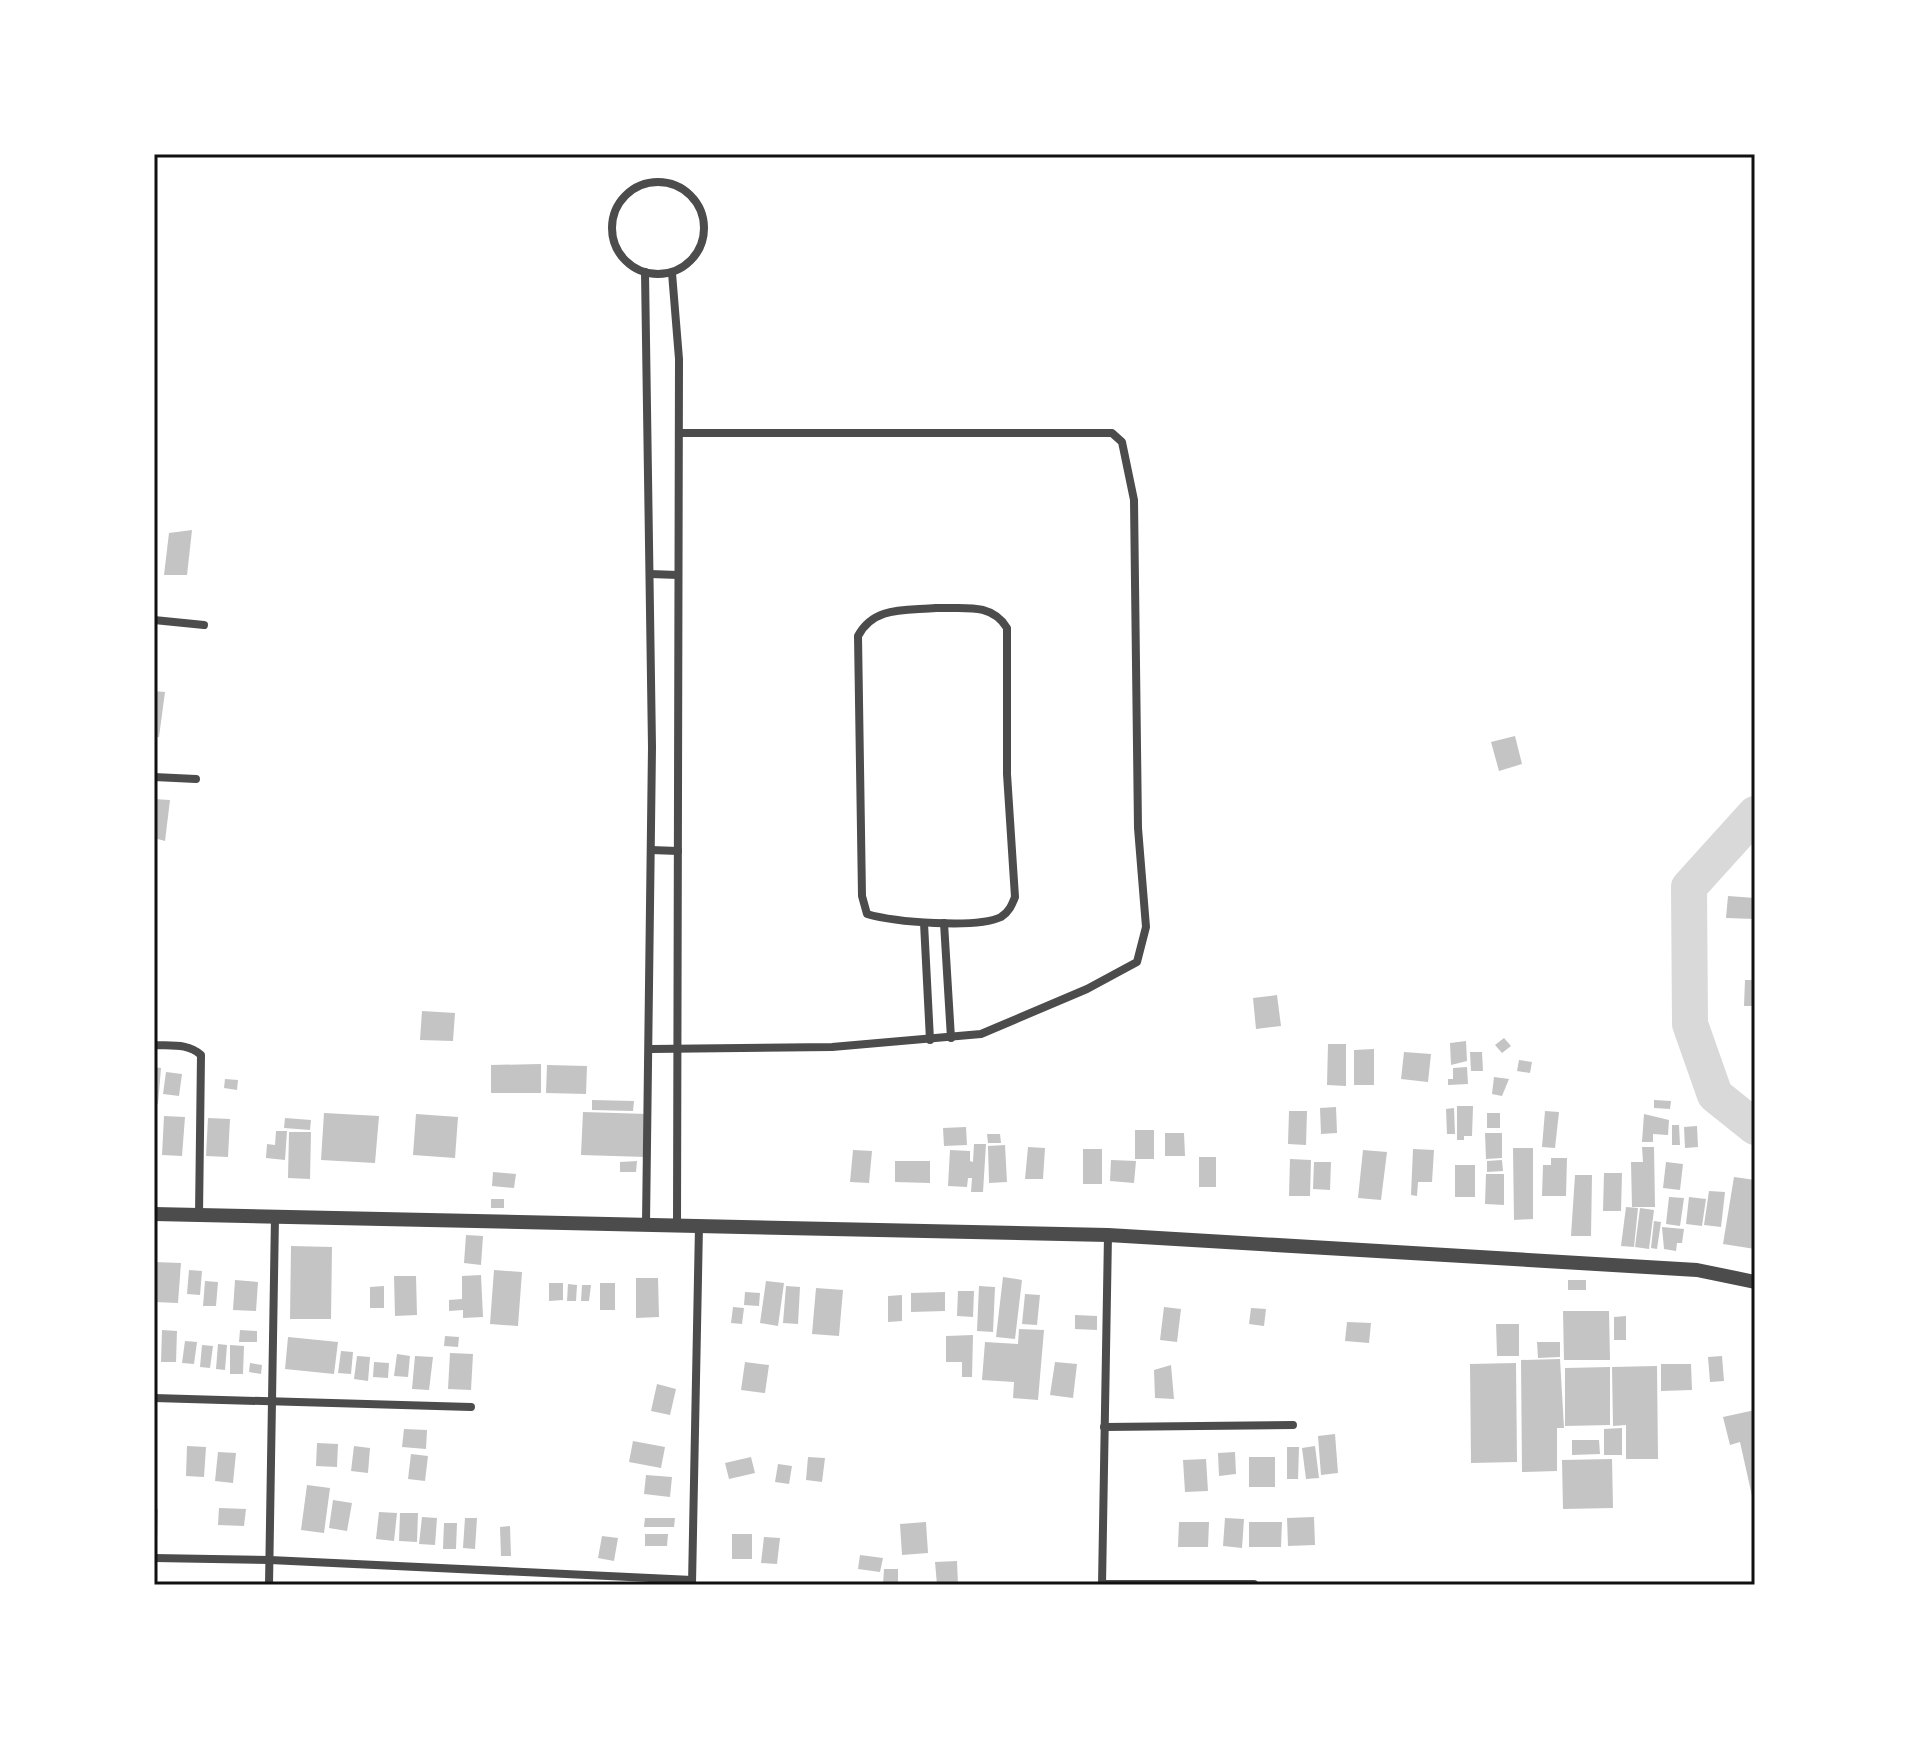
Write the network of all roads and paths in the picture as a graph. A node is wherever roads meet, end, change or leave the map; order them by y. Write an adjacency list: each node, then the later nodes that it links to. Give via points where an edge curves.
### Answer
1 (645, 272): 2 (street); 2 (street, via 620,254 612,224 624,195 654,181 686,189 704,216 700,248); 4 (street)
2 (672, 273): 3 (street)
3 (679, 433): 5 (street); 14 (street, via 1112,433 1122,442 1134,500 1138,828 1146,927 1137,962 981,1034)
4 (650, 574): 5 (street); 10 (street)
5 (678, 575): 11 (street)
6 (154, 620): 7 (street)
7 (204, 625)
8 (154, 777): 9 (street)
9 (196, 779)
10 (651, 850): 11 (street); 17 (street)
11 (678, 851): 18 (street)
12 (924, 923): 13 (street); 13 (street, via 867,914 862,896 858,636 877,613 988,609 1007,628 1007,774 1015,897 999,918); 15 (street)
13 (944, 923): 14 (street)
14 (951, 1038): 15 (street)
15 (930, 1040): 18 (street)
16 (154, 1045): 20 (street, via 183,1046 201,1055)
17 (651, 1049): 18 (street); 22 (street)
18 (677, 1051): 23 (street)
19 (154, 1214): 20 (street)
20 (199, 1215): 21 (street)
21 (275, 1216): 22 (street); 28 (street)
22 (646, 1224): 23 (street)
23 (677, 1224): 24 (street)
24 (699, 1225): 25 (street); 34 (street)
25 (1108, 1235): 26 (street, via 1697,1270); 31 (street)
26 (1755, 1282)
27 (154, 1398): 28 (street)
28 (272, 1404): 29 (street); 33 (street)
29 (471, 1407)
30 (1293, 1425): 31 (street)
31 (1104, 1427): 35 (street)
32 (154, 1558): 33 (street)
33 (270, 1560): 34 (street); 37 (street)
34 (692, 1582)
35 (1102, 1584): 36 (street)
36 (1254, 1584)
37 (269, 1585)

